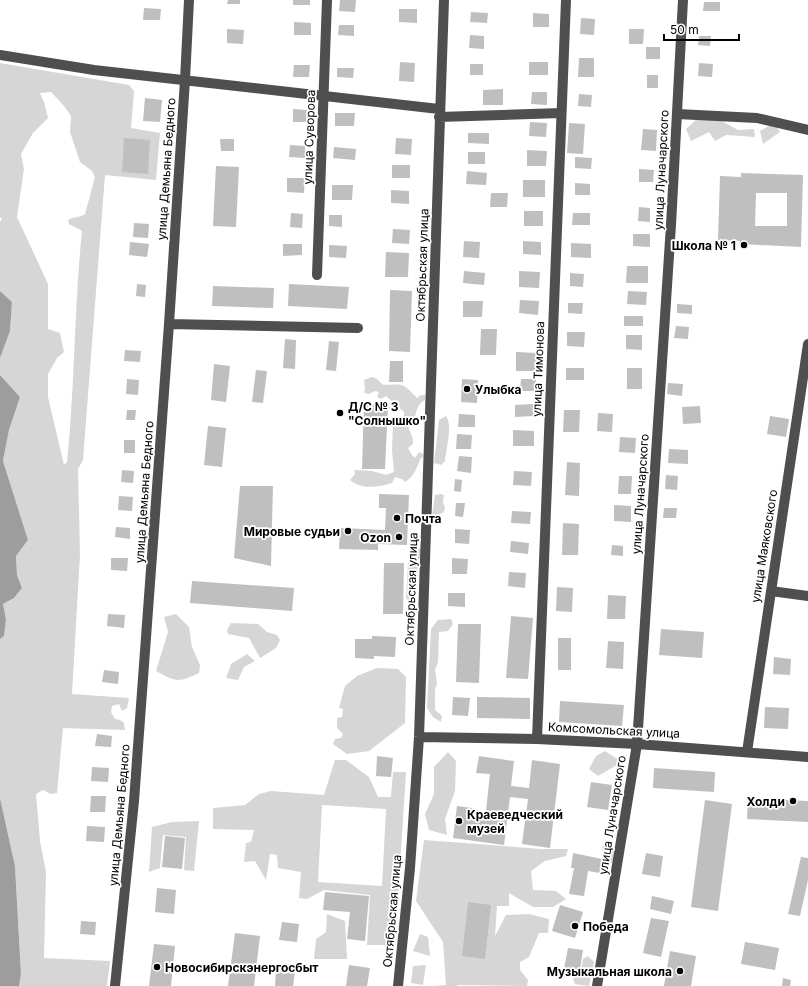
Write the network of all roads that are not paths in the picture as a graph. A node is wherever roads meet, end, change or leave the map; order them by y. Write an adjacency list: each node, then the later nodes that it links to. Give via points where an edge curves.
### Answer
1 (189, 0): 7 (street, улица Демьяна Бедного)
2 (327, 0): 8 (street, улица Суворова)
3 (444, 0): 9 (street, Октябрьская улица)
4 (566, 0): 10 (street, улица Тимонова)
5 (683, 0): 11 (street, улица Луначарского)
6 (0, 55): 7 (street, via 94,70)
7 (185, 80): 8 (street); 14 (street, улица Демьяна Бедного)
8 (323, 96): 9 (street); 13 (street, улица Суворова)
9 (439, 113): 10 (street); 19 (street, Октябрьская улица)
10 (561, 113): 20 (street, улица Тимонова)
11 (677, 114): 12 (street, via 757,118); 21 (street, улица Луначарского)
12 (808, 130)
13 (317, 275)
14 (168, 324): 15 (street); 24 (street, улица Демьяна Бедного, via 134,801)
15 (358, 328)
16 (808, 344): 17 (street, улица Маяковского)
17 (771, 591): 18 (street); 22 (street, улица Маяковского)
18 (808, 596)
19 (419, 737): 20 (street, Комсомольская улица); 25 (street, Октябрьская улица, via 410,868)
20 (537, 739): 21 (street, Комсомольская улица)
21 (636, 744): 22 (street, Комсомольская улица); 26 (street, улица Луначарского)
22 (747, 752): 23 (street, Комсомольская улица)
23 (808, 757)
24 (115, 986)
25 (398, 986)
26 (597, 986)

